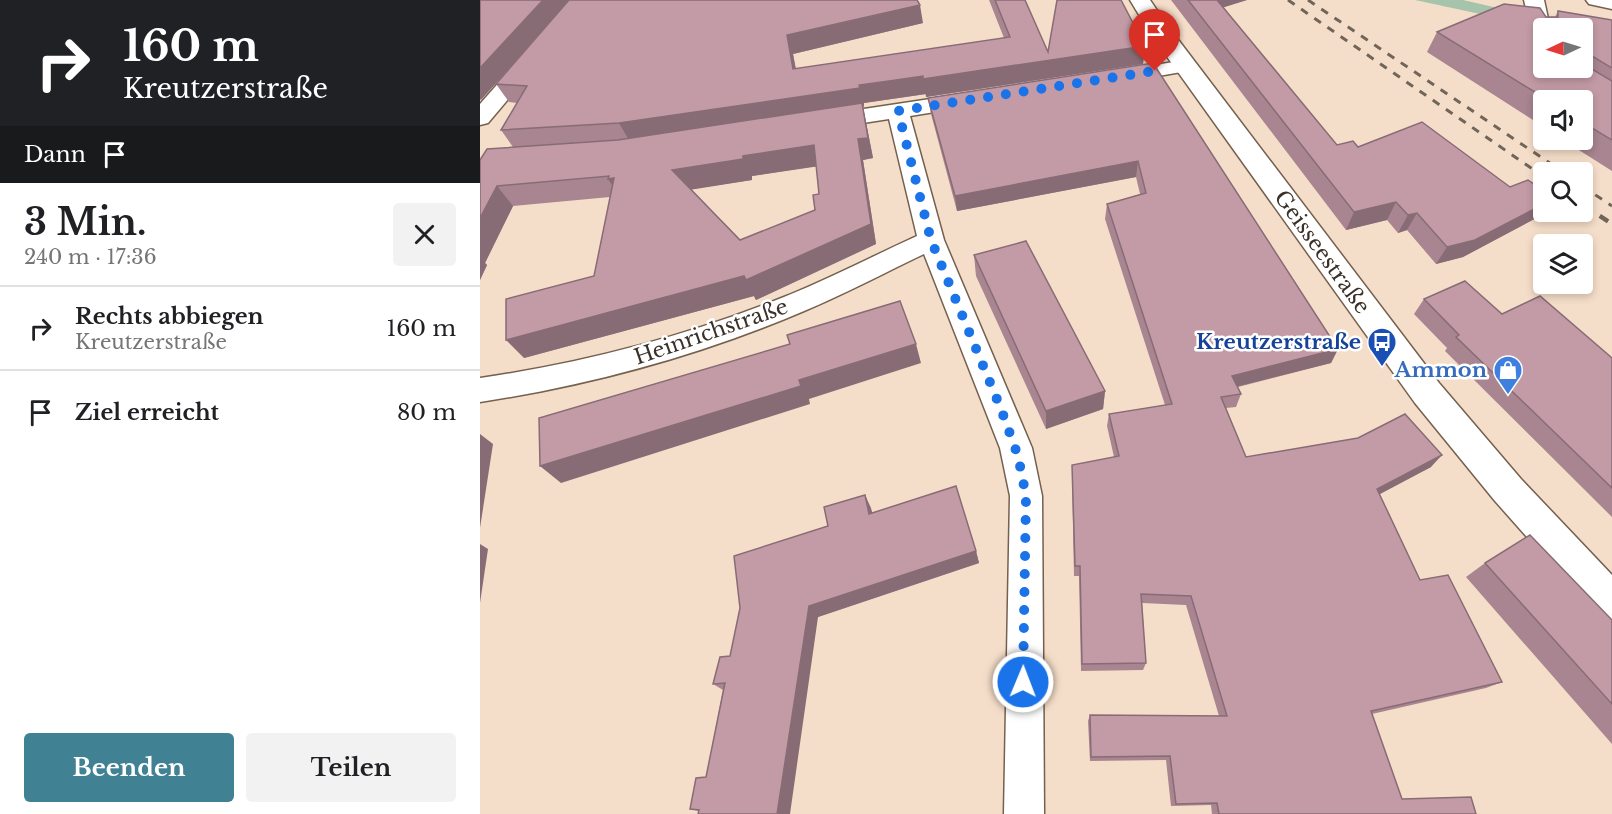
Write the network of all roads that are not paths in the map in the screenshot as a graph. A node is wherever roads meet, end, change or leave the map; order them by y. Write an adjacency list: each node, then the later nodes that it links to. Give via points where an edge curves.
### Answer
1 (582, 0): 11 (street)
2 (1140, 0): 7 (street, Geisseestraße)
3 (1534, 0): 6 (street)
4 (1596, 0): 5 (street)
5 (1612, 3)
6 (1538, 18)
7 (1186, 66): 8 (street); 15 (street, Geisseestraße, via 1427,393 1508,490)
8 (1092, 81)
9 (989, 97): 10 (street)
10 (898, 111): 12 (street); 13 (street)
11 (480, 118)
12 (805, 125)
13 (931, 240): 14 (street, Heinrichstraße, via 775,312 658,352 598,369); 16 (street, via 1016,448 1026,496)
14 (480, 390)
15 (1612, 603)
16 (1024, 814)

